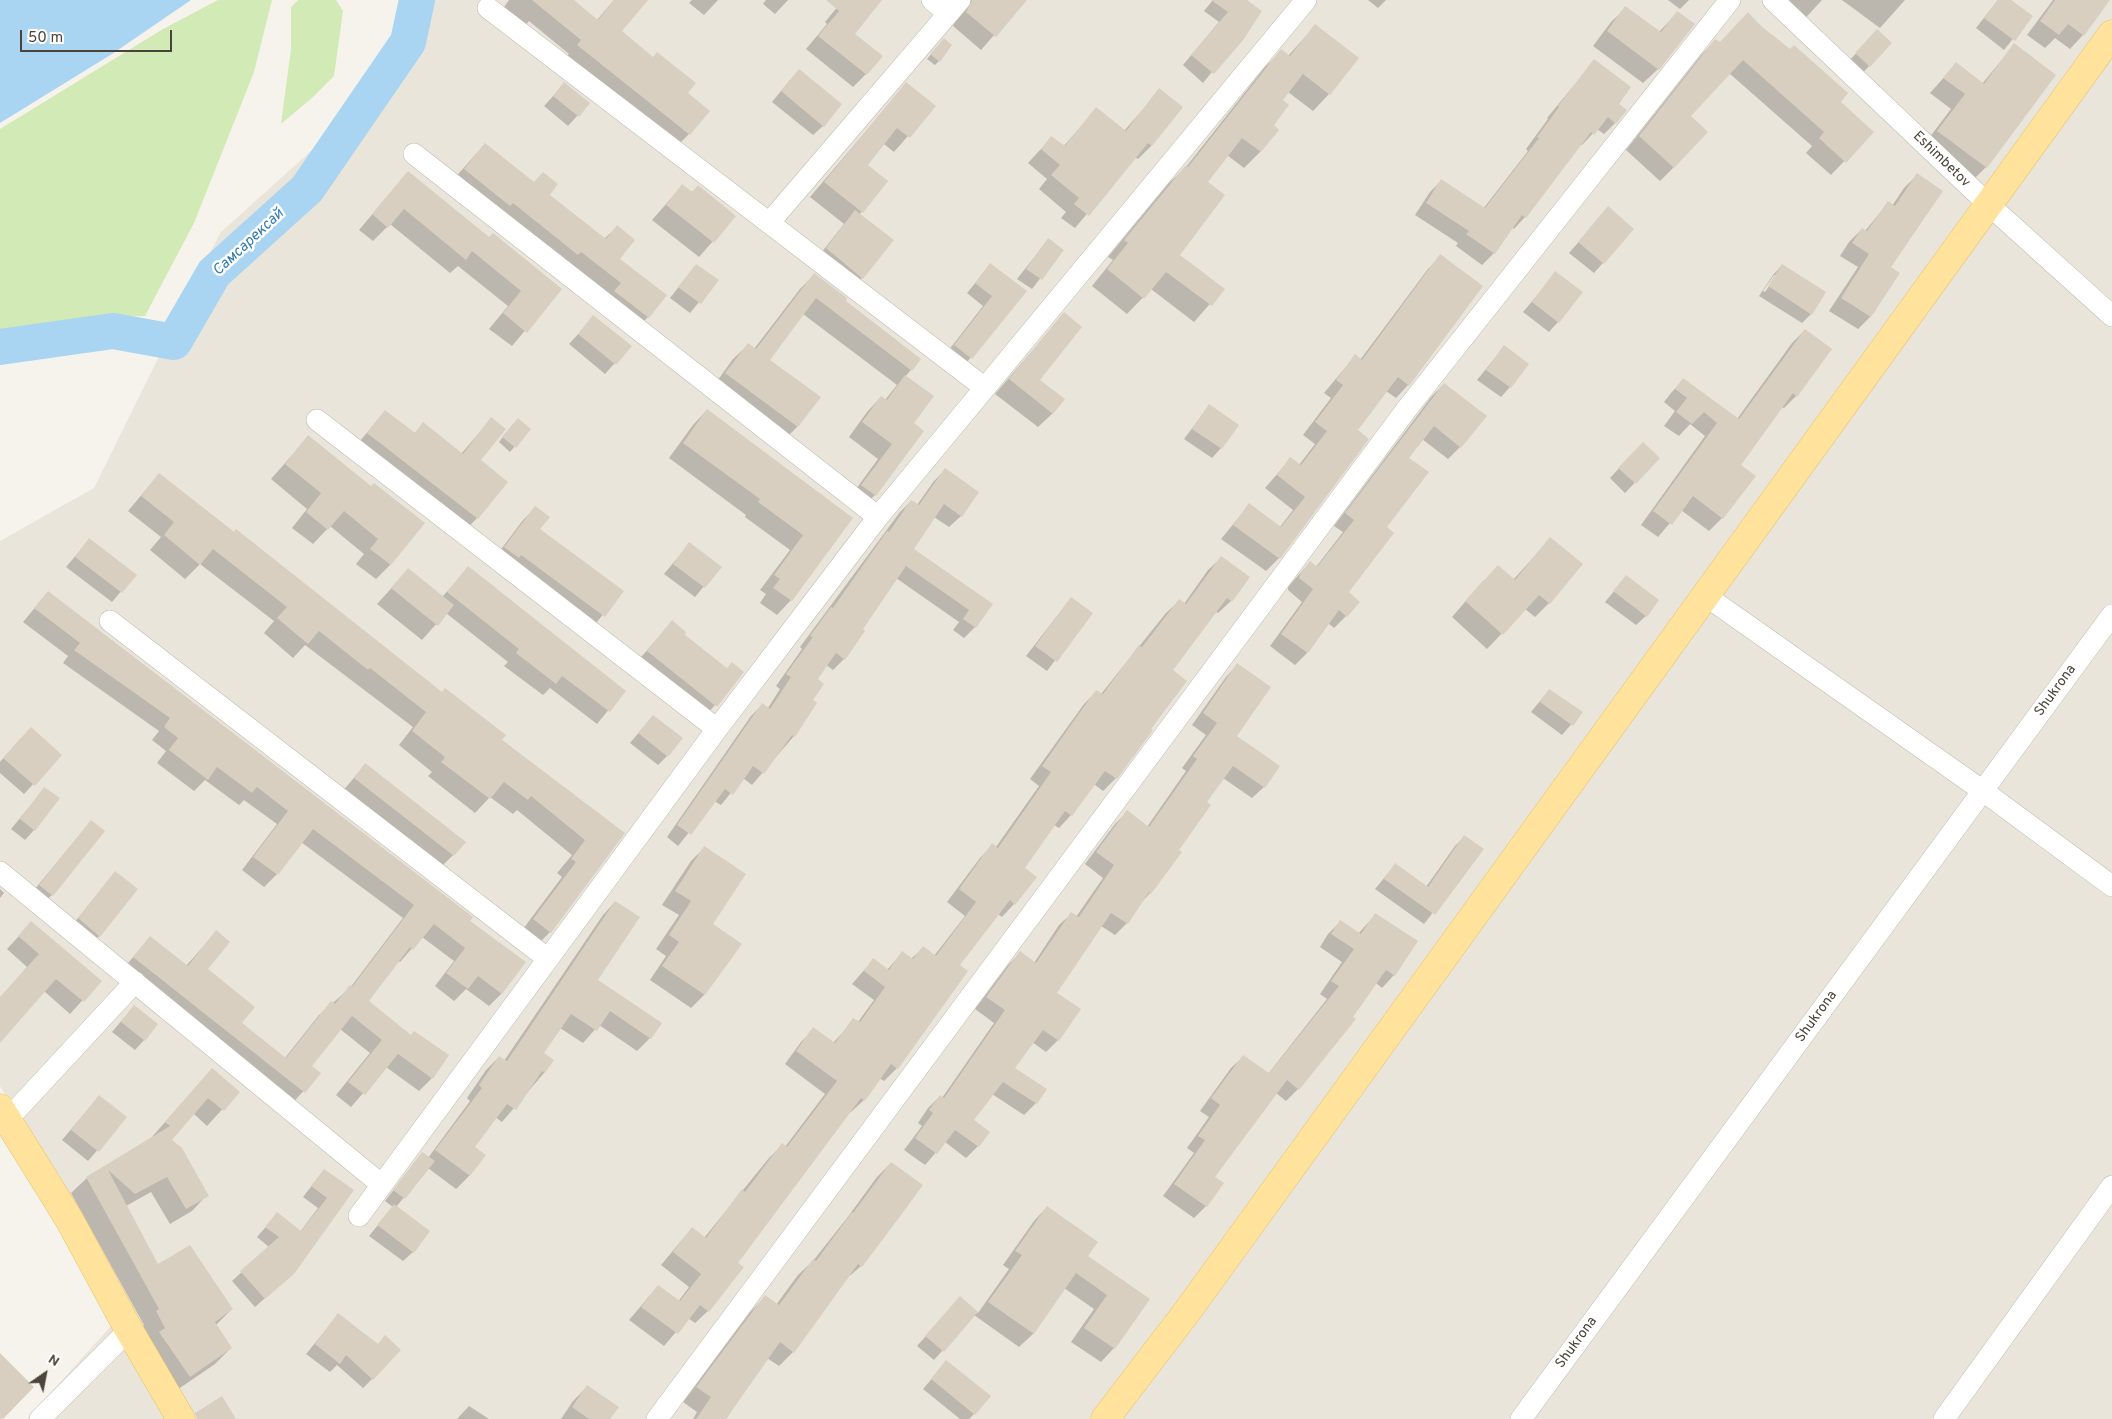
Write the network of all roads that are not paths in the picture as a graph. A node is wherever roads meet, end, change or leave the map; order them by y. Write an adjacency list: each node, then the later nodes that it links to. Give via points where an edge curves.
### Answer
1 (932, 0): 5 (street)
2 (1306, 0): 12 (street)
3 (1730, 0): 31 (street, via 1406,410)
4 (1773, 0): 9 (street, Eshimbetov)
5 (954, 7): 10 (street)
6 (488, 8): 10 (street)
7 (2112, 34): 9 (main road)
8 (414, 154): 14 (street)
9 (1988, 204): 11 (street, Eshimbetov); 15 (main road)
10 (770, 223): 12 (street)
11 (2112, 316)
12 (985, 388): 14 (street)
13 (317, 420): 18 (street)
14 (878, 517): 18 (street)
15 (1706, 596): 19 (street); 32 (main road, via 1189,1309)
16 (2112, 615): 19 (street, Shukrona)
17 (110, 621): 22 (street)
18 (717, 729): 22 (street)
19 (1983, 790): 21 (street); 33 (street, Shukrona)
20 (0, 872): 23 (street)
21 (2112, 886)
22 (548, 959): 25 (street)
23 (135, 982): 24 (street); 25 (street)
24 (4, 1113): 28 (main road, via 69,1219)
25 (382, 1185): 27 (street)
26 (2112, 1186): 34 (street)
27 (359, 1216)
28 (129, 1330): 29 (street); 30 (main road)
29 (40, 1419)
30 (181, 1419)
31 (658, 1419)
32 (1105, 1419)
33 (1521, 1419)
34 (1944, 1419)

